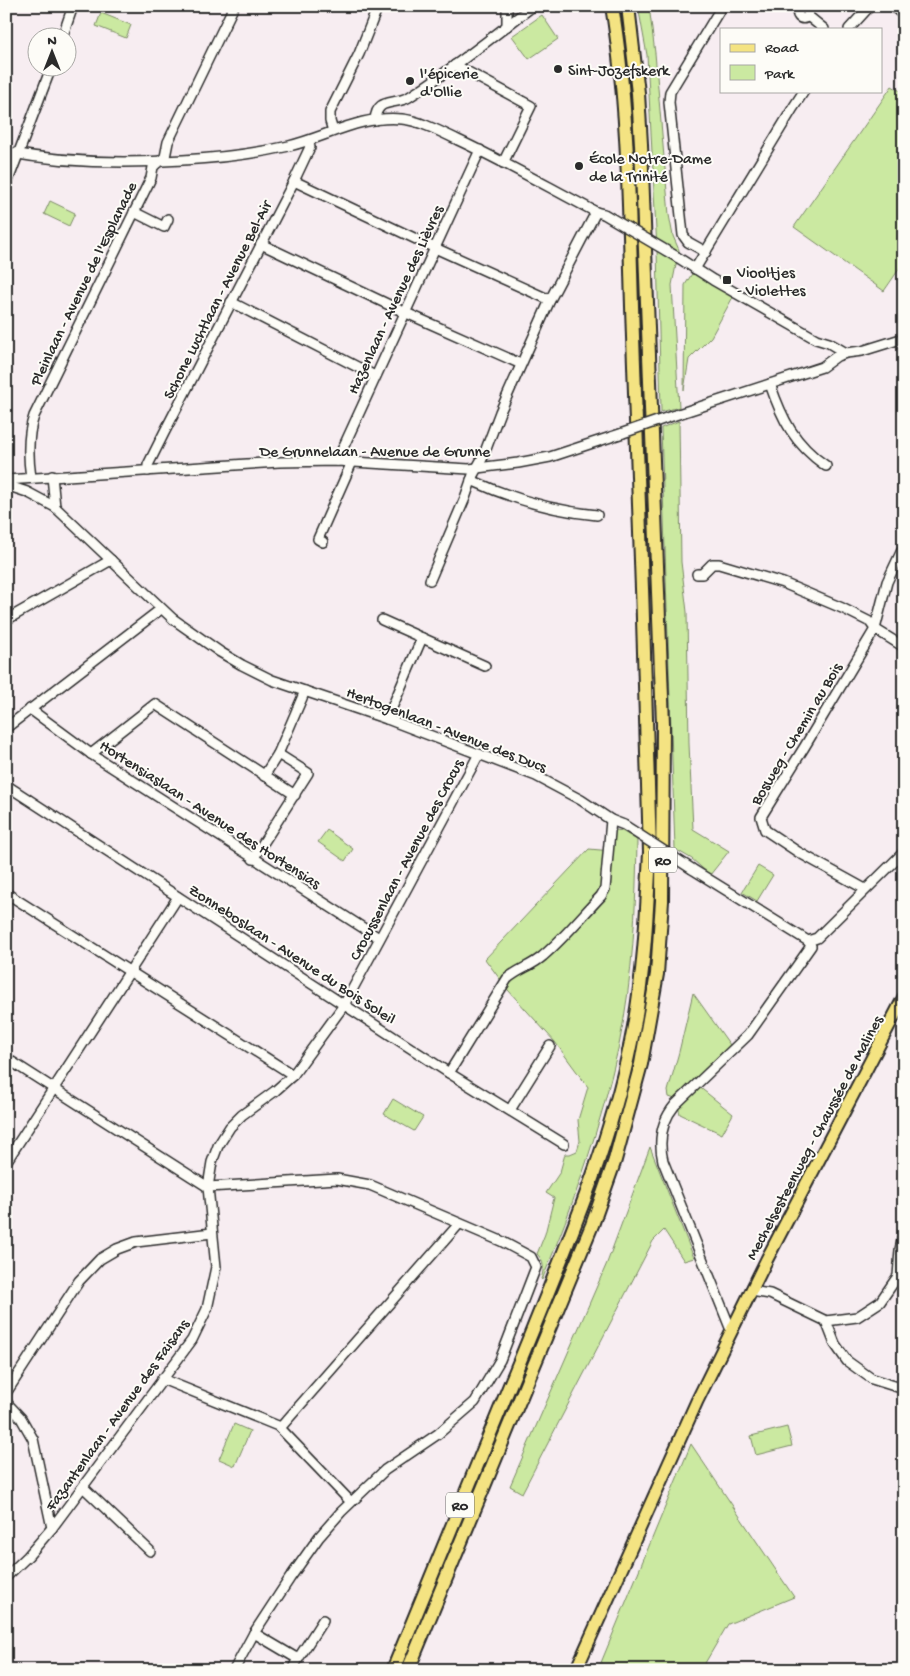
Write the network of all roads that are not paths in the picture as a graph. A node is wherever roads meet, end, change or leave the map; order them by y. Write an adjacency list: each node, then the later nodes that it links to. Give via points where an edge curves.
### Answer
1 (73, 6): 14 (street)
2 (234, 6): 28 (street, Pleinlaan - Avenue de l'Esplanade, via 168,142 165,157)
3 (378, 6): 23 (street, via 330,112)
4 (507, 6): 13 (street)
5 (533, 6): 13 (street)
6 (612, 6): 122 (highway, R0, via 626,144 650,852 647,916 636,1010 614,1109 578,1217)
7 (628, 6): 123 (highway, R0, via 641,144 663,724 664,864 657,974 634,1093 615,1160 592,1224)
8 (722, 6): 37 (street, via 670,92 669,102 683,235 688,242)
9 (870, 6): 16 (street)
10 (893, 6): 12 (street)
11 (808, 16): 15 (street)
12 (904, 16)
13 (507, 26): 17 (street)
14 (65, 28)
15 (823, 28)
16 (850, 28)
17 (455, 65): 20 (street, via 407,98); 29 (street, via 531,106)
18 (47, 78): 27 (street)
19 (803, 92): 37 (street)
20 (383, 105): 21 (street); 22 (street, via 376,112)
21 (386, 119): 22 (street); 25 (street, via 410,120)
22 (375, 120): 23 (street)
23 (334, 131): 24 (street)
24 (308, 141): 28 (street, via 222,158); 30 (street, Schone Luchtlaan - Avenue Bel-Air, via 310,147)
25 (480, 150): 29 (street); 36 (street, Hazenlaan - Avenue des Lièvres)
26 (6, 152): 27 (street)
27 (19, 154): 28 (street, via 96,162); 31 (street)
28 (158, 162): 32 (street, Pleinlaan - Avenue de l'Esplanade)
29 (503, 162): 33 (street)
30 (294, 181): 35 (street, Schone Luchtlaan - Avenue Bel-Air); 36 (street)
31 (6, 186)
32 (134, 212): 34 (street, via 164,227); 53 (street, Pleinlaan - Avenue de l'Esplanade, via 34,416 29,433)
33 (600, 213): 38 (street, bridge); 39 (street)
34 (168, 219)
35 (261, 244): 40 (street, Schone Luchtlaan - Avenue Bel-Air); 41 (street)
36 (435, 248): 39 (street); 41 (street, Hazenlaan - Avenue des Lièvres)
37 (706, 252): 38 (street)
38 (695, 269): 43 (street, via 816,339 829,343)
39 (550, 300): 44 (street)
40 (231, 302): 45 (street); 51 (street, Schone Luchtlaan - Avenue Bel-Air, via 148,465)
41 (404, 312): 44 (street); 45 (street, Hazenlaan - Avenue des Lièvres)
42 (904, 338): 43 (street, De Grunnelaan - Avenue de Grunne)
43 (841, 355): 46 (street, De Grunnelaan - Avenue de Grunne, via 822,366)
44 (522, 364): 50 (street)
45 (375, 376): 47 (street, Hazenlaan - Avenue des Lièvres)
46 (770, 384): 49 (street, via 789,430 811,455); 50 (street, De Grunnelaan - Avenue de Grunne, bridge, via 550,457)
47 (337, 461): 48 (street, De Grunnelaan - Avenue de Grunne); 51 (street, De Grunnelaan - Avenue de Grunne)
48 (352, 462): 50 (street, De Grunnelaan - Avenue de Grunne); 59 (street, via 318,539)
49 (826, 466)
50 (477, 468): 55 (street)
51 (148, 471): 52 (street, De Grunnelaan - Avenue de Grunne)
52 (52, 476): 53 (street, De Grunnelaan - Avenue de Grunne); 57 (street)
53 (31, 478): 54 (street, De Grunnelaan - Avenue de Grunne)
54 (6, 480)
55 (471, 480): 58 (street, via 535,502); 63 (street)
56 (6, 485): 57 (street, Hertogenlaan - Avenue des Ducs)
57 (55, 507): 61 (street, Hertogenlaan - Avenue des Ducs)
58 (597, 515)
59 (323, 542)
60 (904, 546): 67 (street, Bosweg - Chemin au Bois, via 887,582)
61 (111, 560): 64 (street, Hertogenlaan - Avenue des Ducs); 65 (street)
62 (697, 574): 67 (street, via 702,574 712,564 723,564 768,578 854,614 870,622)
63 (430, 580)
64 (161, 609): 71 (street, Hertogenlaan - Avenue des Ducs, via 242,665); 72 (street)
65 (6, 620)
66 (382, 620): 68 (street)
67 (875, 629): 69 (street); 84 (street, Bosweg - Chemin au Bois, via 761,817 765,830)
68 (422, 638): 70 (street); 73 (street)
69 (904, 647)
70 (485, 666)
71 (305, 691): 73 (street, Hertogenlaan - Avenue des Ducs); 76 (street)
72 (30, 709): 74 (street); 75 (street, Hortensiaslaan - Avenue des Hortensias)
73 (387, 719): 77 (street, Hertogenlaan - Avenue des Ducs)
74 (6, 728)
75 (91, 754): 78 (street, via 155,704); 83 (street, Hortensiaslaan - Avenue des Hortensias)
76 (278, 754): 78 (street); 80 (street, via 308,773)
77 (479, 754): 81 (street, Hertogenlaan - Avenue des Ducs, via 536,776); 87 (street, Crocussenlaan - Avenue des Crocus)
78 (264, 776): 80 (street)
79 (6, 785): 86 (street, Zonneboslaan - Avenue du Bois Soleil)
80 (295, 795): 83 (street)
81 (611, 820): 88 (street, Hertogenlaan - Avenue des Ducs, bridge); 94 (street, via 605,889 545,954 534,964 513,973)
82 (904, 852): 84 (street)
83 (253, 859): 87 (street, Hortensiaslaan - Avenue des Hortensias)
84 (864, 890): 88 (street, via 817,938)
85 (6, 893): 89 (street)
86 (178, 896): 89 (street); 91 (street, Zonneboslaan - Avenue du Bois Soleil)
87 (379, 938): 91 (street, Crocussenlaan - Avenue des Crocus)
88 (808, 940): 106 (street, via 811,946 748,1035 675,1105 662,1131 660,1150)
89 (130, 972): 95 (street); 96 (street)
90 (904, 997): 104 (main road, Mechelsesteenweg - Chaussée de Malines)
91 (344, 1004): 94 (street, Zonneboslaan - Avenue du Bois Soleil); 95 (street, Fazantenlaan - Avenue des Faisans)
92 (550, 1046): 97 (street)
93 (6, 1058): 96 (street)
94 (449, 1073): 97 (street, Zonneboslaan - Avenue du Bois Soleil)
95 (293, 1075): 100 (street, Fazantenlaan - Avenue des Faisans, via 230,1127 214,1156)
96 (54, 1088): 99 (street); 100 (street)
97 (510, 1110): 98 (street, Zonneboslaan - Avenue du Bois Soleil)
98 (564, 1144)
99 (6, 1162)
100 (208, 1187): 101 (street, via 337,1179 370,1185); 103 (street, Fazantenlaan - Avenue des Faisans)
101 (460, 1224): 111 (street); 113 (street, via 531,1257 536,1267 500,1360 476,1402 438,1434 384,1470)
102 (904, 1230): 105 (street, via 898,1276 880,1302 857,1317)
103 (212, 1233): 107 (street, Fazantenlaan - Avenue des Faisans, via 216,1267 207,1309 192,1340); 109 (street, via 136,1242 100,1260 79,1282)
104 (754, 1286): 105 (street); 106 (main road, Mechelsesteenweg - Chaussée de Malines)
105 (826, 1321): 108 (street, via 834,1344 846,1361 872,1379)
106 (731, 1330): 124 (main road, Mechelsesteenweg - Chaussée de Malines)
107 (162, 1380): 111 (street); 112 (street, Fazantenlaan - Avenue des Faisans)
108 (904, 1389)
109 (6, 1393)
110 (6, 1402): 114 (street, via 21,1418 33,1440)
111 (280, 1428): 113 (street)
112 (83, 1487): 114 (street, Fazantenlaan - Avenue des Faisans); 115 (street)
113 (350, 1501): 118 (street, via 327,1527)
114 (52, 1528): 116 (street, Fazantenlaan - Avenue des Faisans)
115 (150, 1551)
116 (6, 1577)
117 (323, 1620): 119 (street)
118 (254, 1633): 119 (street); 120 (street)
119 (298, 1659): 121 (street)
120 (234, 1670)
121 (292, 1670)
122 (393, 1670)
123 (408, 1670)
124 (576, 1670)

